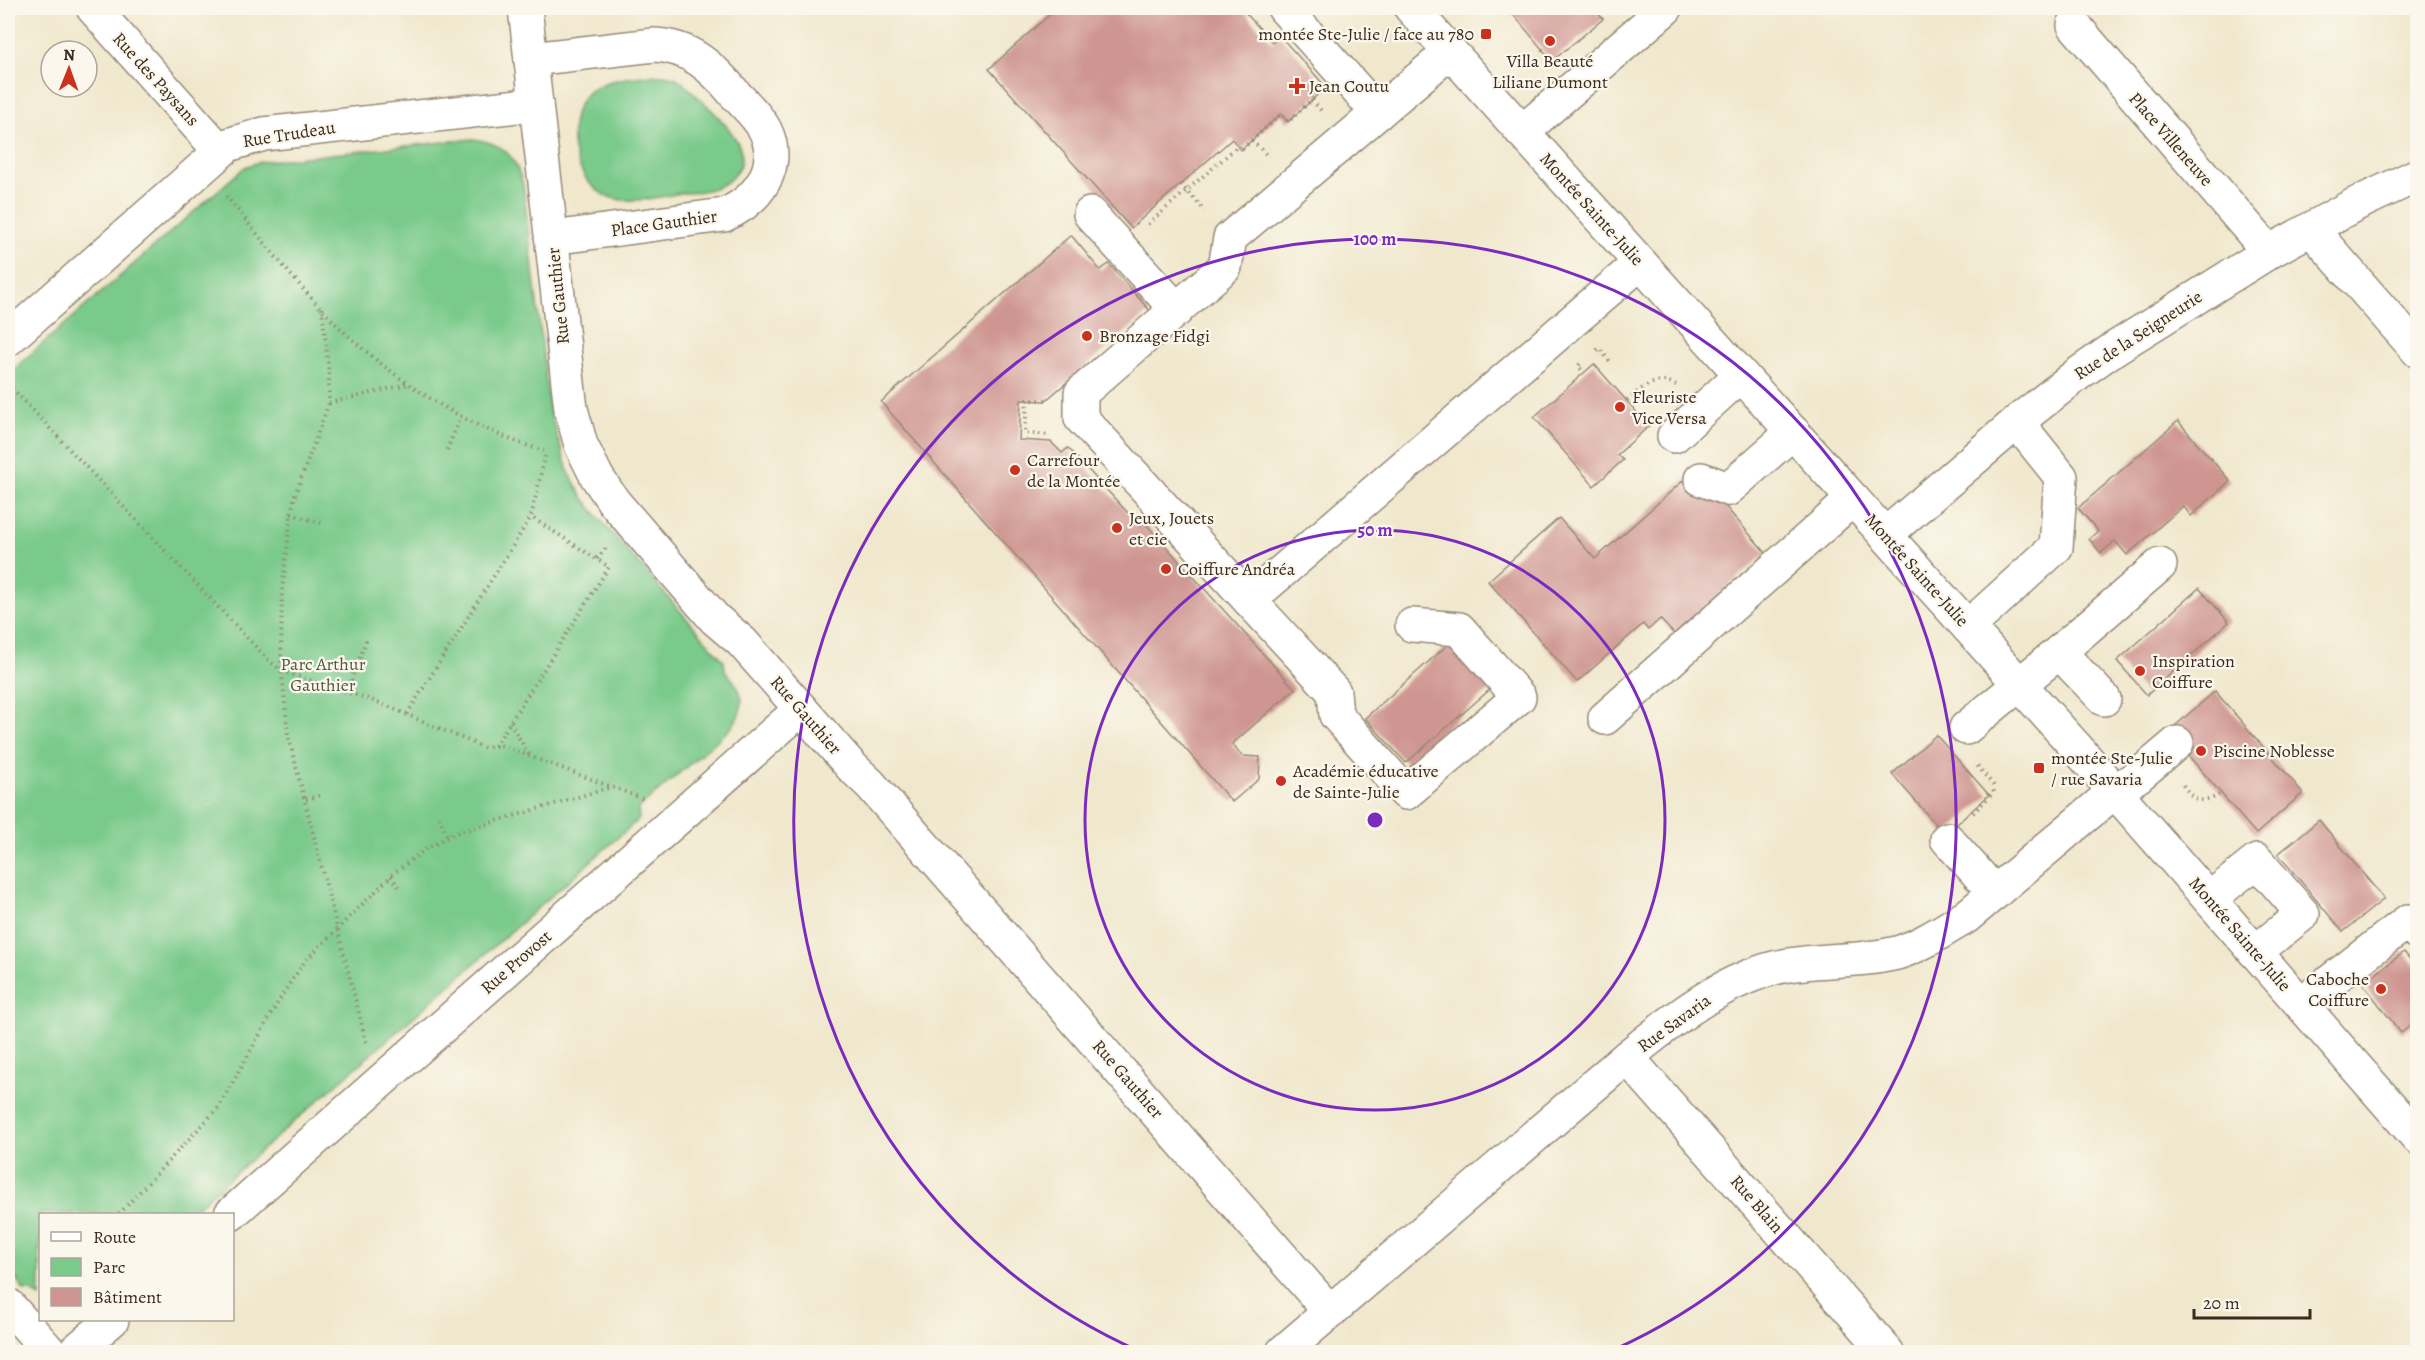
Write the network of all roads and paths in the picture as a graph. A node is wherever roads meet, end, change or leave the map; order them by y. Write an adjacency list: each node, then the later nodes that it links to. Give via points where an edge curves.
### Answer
1 (93, 8): 15 (street, Rue des Paysans)
2 (525, 8): 9 (street, Rue Gauthier)
3 (1284, 8): 13 (street)
4 (1411, 8): 8 (street, Montée Sainte-Julie)
5 (1666, 8): 14 (street)
6 (2074, 25): 24 (street, Place Villeneuve)
7 (1542, 49): 10 (path)
8 (1450, 52): 13 (street); 14 (street, Montée Sainte-Julie)
9 (531, 59): 12 (street, Rue Gauthier); 23 (street, Place Gauthier, via 654,45 690,53 717,74 749,108 764,128 772,154 766,176 752,199 724,215)
10 (1554, 64)
11 (1319, 94): 19 (path, via 1288,122 1281,114)
12 (536, 104): 15 (street, Rue Trudeau, via 264,134); 23 (street, Rue Gauthier)
13 (1378, 113): 27 (street, via 1230,238 1225,267)
14 (1522, 132): 25 (street, Montée Sainte-Julie)
15 (220, 151): 28 (street, Rue Trudeau)
16 (2418, 175): 22 (street, Rue de la Seigneurie)
17 (1181, 184): 19 (path)
18 (219, 188): 26 (path)
19 (1187, 190): 21 (path)
20 (1090, 214): 27 (street)
21 (1146, 226)
22 (2312, 229): 24 (street, Rue de la Seigneurie); 29 (street)
23 (552, 238): 61 (street, Rue Gauthier, via 572,409 581,446 630,522)
24 (2269, 252): 41 (street, Rue de la Seigneurie, via 2115,348)
25 (1640, 263): 34 (street, Montée Sainte-Julie); 52 (street)
26 (322, 308): 36 (path, via 394,375); 39 (path)
27 (1177, 310): 52 (street, via 1081,393 1081,418)
28 (8, 339)
29 (2418, 351)
30 (1592, 354): 32 (path, via 1599,348)
31 (1585, 360): 33 (path, via 1578,366)
32 (1611, 363)
33 (1584, 372)
34 (1741, 375): 42 (street, Montée Sainte-Julie); 43 (street)
35 (8, 384): 57 (path)
36 (409, 384): 39 (path); 40 (path)
37 (1677, 385): 38 (path, via 1670,381 1650,383)
38 (1627, 400)
39 (329, 403): 47 (path)
40 (461, 416): 44 (path); 48 (path, via 546,452)
41 (2017, 422): 50 (street, Rue de la Seigneurie); 54 (street, via 2061,477 2056,547)
42 (1793, 432): 45 (street, via 1728,489); 46 (street, Montée Sainte-Julie)
43 (1674, 436)
44 (447, 450)
45 (1701, 478)
46 (1853, 499): 50 (street, Montée Sainte-Julie); 63 (street)
47 (291, 514): 49 (path); 57 (path, via 282,591)
48 (531, 517): 62 (path); 64 (path, via 609,567)
49 (322, 523)
50 (1885, 535): 54 (street, Montée Sainte-Julie)
51 (2160, 565): 56 (street)
52 (1250, 600): 53 (street, via 1334,692 1336,716 1406,793 1519,697 1459,629)
53 (1412, 625)
54 (1968, 627): 58 (street, Montée Sainte-Julie)
55 (367, 638): 59 (path)
56 (2060, 652): 58 (street); 60 (street)
57 (282, 671): 59 (path); 74 (path, via 288,735)
58 (2019, 683): 65 (street); 71 (street, Montée Sainte-Julie)
59 (347, 692): 62 (path)
60 (2104, 699)
61 (801, 709): 88 (street, Rue Provost); 93 (street, Rue Gauthier)
62 (407, 714): 67 (path, via 485,748)
63 (1605, 718)
64 (510, 722): 67 (path); 68 (path)
65 (1969, 743): 77 (path, via 1995,792)
66 (2177, 743): 71 (street, Rue Savaria)
67 (494, 747): 68 (path, via 500,745)
68 (530, 756): 70 (path)
69 (2180, 781): 72 (path, via 2191,797 2200,801)
70 (609, 787): 75 (path); 78 (path)
71 (2115, 791): 81 (street, Rue Savaria); 82 (street, Montée Sainte-Julie)
72 (2221, 793)
73 (322, 795): 74 (path)
74 (306, 800): 84 (path)
75 (653, 803)
76 (439, 817): 78 (path)
77 (1956, 830): 81 (street)
78 (448, 837): 79 (path)
79 (391, 876): 80 (path); 84 (path)
80 (399, 887)
81 (1995, 893): 87 (street, Rue Savaria, via 1943,931 1898,952 1775,968 1748,977 1685,1012)
82 (2209, 898): 85 (street, Montée Sainte-Julie); 85 (street, via 2257,861 2303,914)
83 (2414, 923): 86 (street)
84 (338, 928): 88 (path, via 370,1055); 90 (path, via 289,983 218,1108)
85 (2255, 952): 86 (street, Montée Sainte-Julie)
86 (2301, 1004): 89 (street, Montée Sainte-Julie)
87 (1627, 1057): 93 (street, Rue Savaria); 98 (street, Rue Blain)
88 (387, 1076): 91 (street, Rue Provost)
89 (2418, 1138)
90 (121, 1213)
91 (233, 1213)
92 (8, 1305): 95 (street)
93 (1330, 1312): 97 (street, Rue Savaria)
94 (111, 1321): 96 (street)
95 (50, 1353)
96 (74, 1353)
97 (1283, 1353)
98 (1887, 1353)

